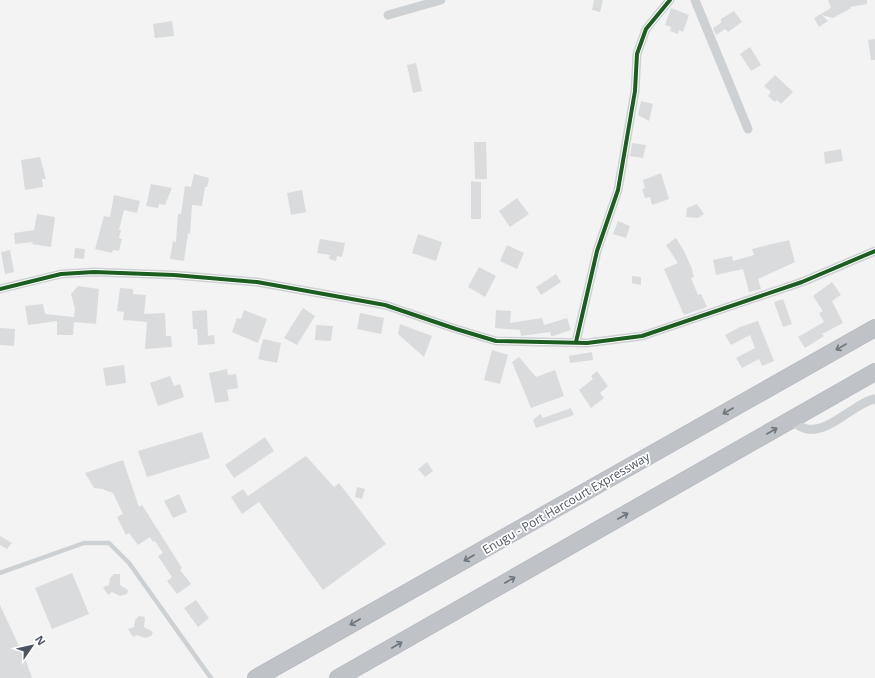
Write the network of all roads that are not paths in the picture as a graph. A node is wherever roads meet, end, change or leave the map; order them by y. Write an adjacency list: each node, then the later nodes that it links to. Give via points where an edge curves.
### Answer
1 (441, 0): 4 (street)
2 (670, 0): 9 (street, via 646,29 637,54 635,91 618,190 597,251)
3 (695, 0): 5 (street)
4 (388, 15)
5 (748, 129)
6 (875, 251): 9 (street, via 802,282 642,336)
7 (0, 289): 9 (street, via 61,274 94,272 249,281 385,305 496,341)
8 (875, 328): 15 (highway, Enugu - Port Harcourt Expressway, one-way to 15)
9 (576, 342)
10 (875, 372): 12 (highway)
11 (875, 398): 12 (street, via 866,400 831,422 815,428 807,429)
12 (790, 421): 16 (highway, one-way to 12)
13 (0, 573): 14 (lane, via 84,543 109,543 129,563)
14 (211, 678)
15 (256, 678)
16 (338, 678)

